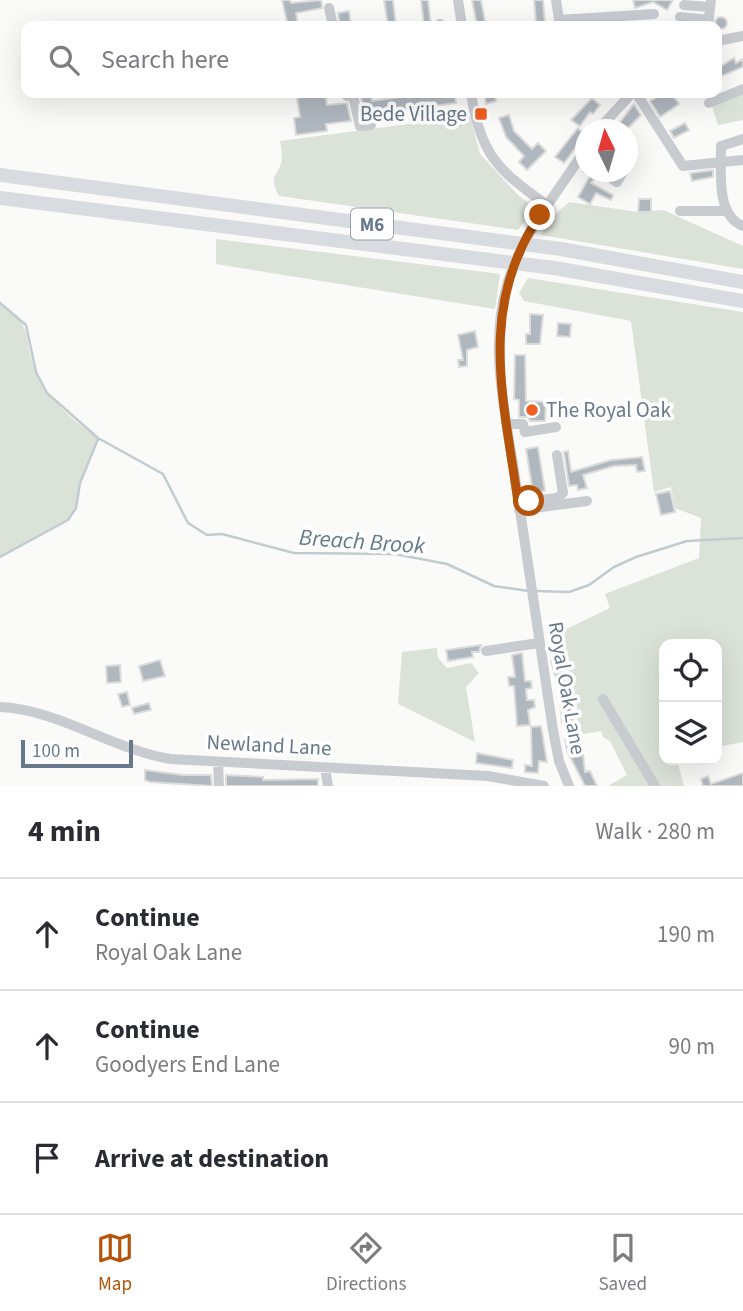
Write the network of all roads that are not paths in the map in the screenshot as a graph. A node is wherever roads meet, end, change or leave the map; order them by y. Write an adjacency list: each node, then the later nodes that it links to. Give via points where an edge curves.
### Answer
1 (458, 0): 9 (street)
2 (556, 0): 10 (street)
3 (710, 4): 4 (street)
4 (684, 5)
5 (329, 8): 8 (street)
6 (654, 14): 11 (street)
7 (680, 17): 12 (street)
8 (332, 21)
9 (461, 21)
10 (560, 21)
11 (577, 21)
12 (699, 21)
13 (743, 36): 14 (street)
14 (722, 40)
15 (743, 89): 21 (street)
16 (353, 98): 24 (street, via 359,126)
17 (472, 98): 31 (street, via 494,161 517,185)
18 (629, 98): 23 (street)
19 (637, 98): 26 (street, via 683,166)
20 (721, 98): 22 (street)
21 (722, 98)
22 (709, 103)
23 (609, 119)
24 (371, 125)
25 (743, 139): 26 (street, via 721,146)
26 (721, 160): 27 (street); 33 (street)
27 (743, 160)
28 (575, 167): 31 (street)
29 (0, 175): 35 (highway, M6, via 562,249)
30 (0, 198): 36 (highway, M6, via 554,268)
31 (547, 205): 37 (street, via 509,277 502,305 498,349)
32 (680, 211): 33 (street)
33 (725, 211): 34 (street, via 730,220)
34 (743, 226)
35 (743, 282)
36 (743, 301)
37 (507, 424): 38 (street, via 523,424 524,432); 41 (street)
38 (556, 428)
39 (557, 455): 41 (street, via 563,493)
40 (587, 501): 41 (street)
41 (519, 506): 42 (street, Royal Oak Lane)
42 (539, 643): 43 (street); 48 (street, Royal Oak Lane, via 556,748)
43 (486, 651)
44 (603, 699): 52 (street)
45 (0, 707): 46 (street, Newland Lane, via 34,712 141,754)
46 (218, 762): 47 (street, Newland Lane); 49 (street)
47 (325, 768): 50 (street); 51 (street, Newland Lane, via 488,776)
48 (567, 785)
49 (219, 786)
50 (328, 786)
51 (544, 786)
52 (655, 786)

